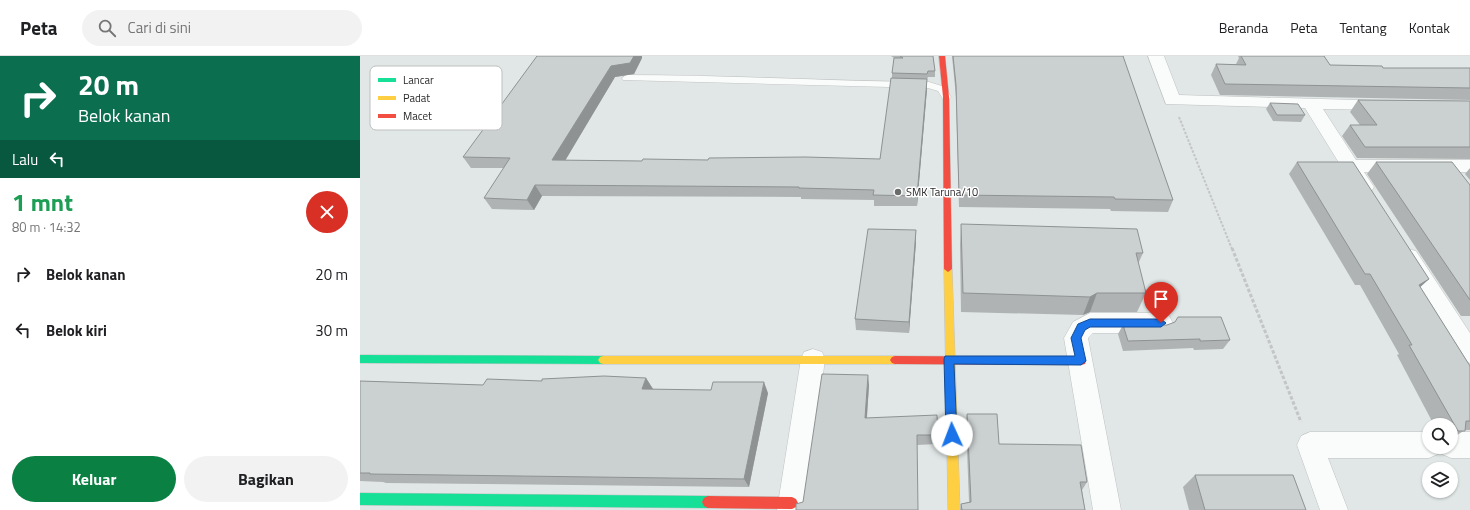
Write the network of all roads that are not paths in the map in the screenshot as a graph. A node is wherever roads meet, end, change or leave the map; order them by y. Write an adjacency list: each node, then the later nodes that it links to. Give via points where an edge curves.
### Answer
1 (942, 56): 4 (street)
2 (1156, 56): 5 (street, via 1172,100)
3 (626, 78): 4 (lane, via 929,85 942,89)
4 (946, 97): 18 (street)
5 (1311, 104): 6 (street); 7 (street)
6 (1399, 105)
7 (1351, 166): 8 (street); 11 (street)
8 (1447, 166): 9 (street); 10 (street)
9 (1470, 166)
10 (1461, 183)
11 (1376, 205)
12 (1397, 238): 14 (street)
13 (1161, 323): 19 (street, via 1090,323 1081,327 1076,338)
14 (1462, 330): 15 (street)
15 (1470, 353)
16 (360, 359): 17 (street)
17 (813, 359): 18 (street); 24 (street)
18 (949, 359): 19 (street); 25 (street)
19 (1081, 361): 26 (street)
20 (1422, 445): 27 (street, via 1310,445)
21 (1458, 445): 22 (street)
22 (1470, 445)
23 (360, 498): 24 (street)
24 (792, 507)
25 (954, 510)
26 (1107, 510)
27 (1334, 510)

